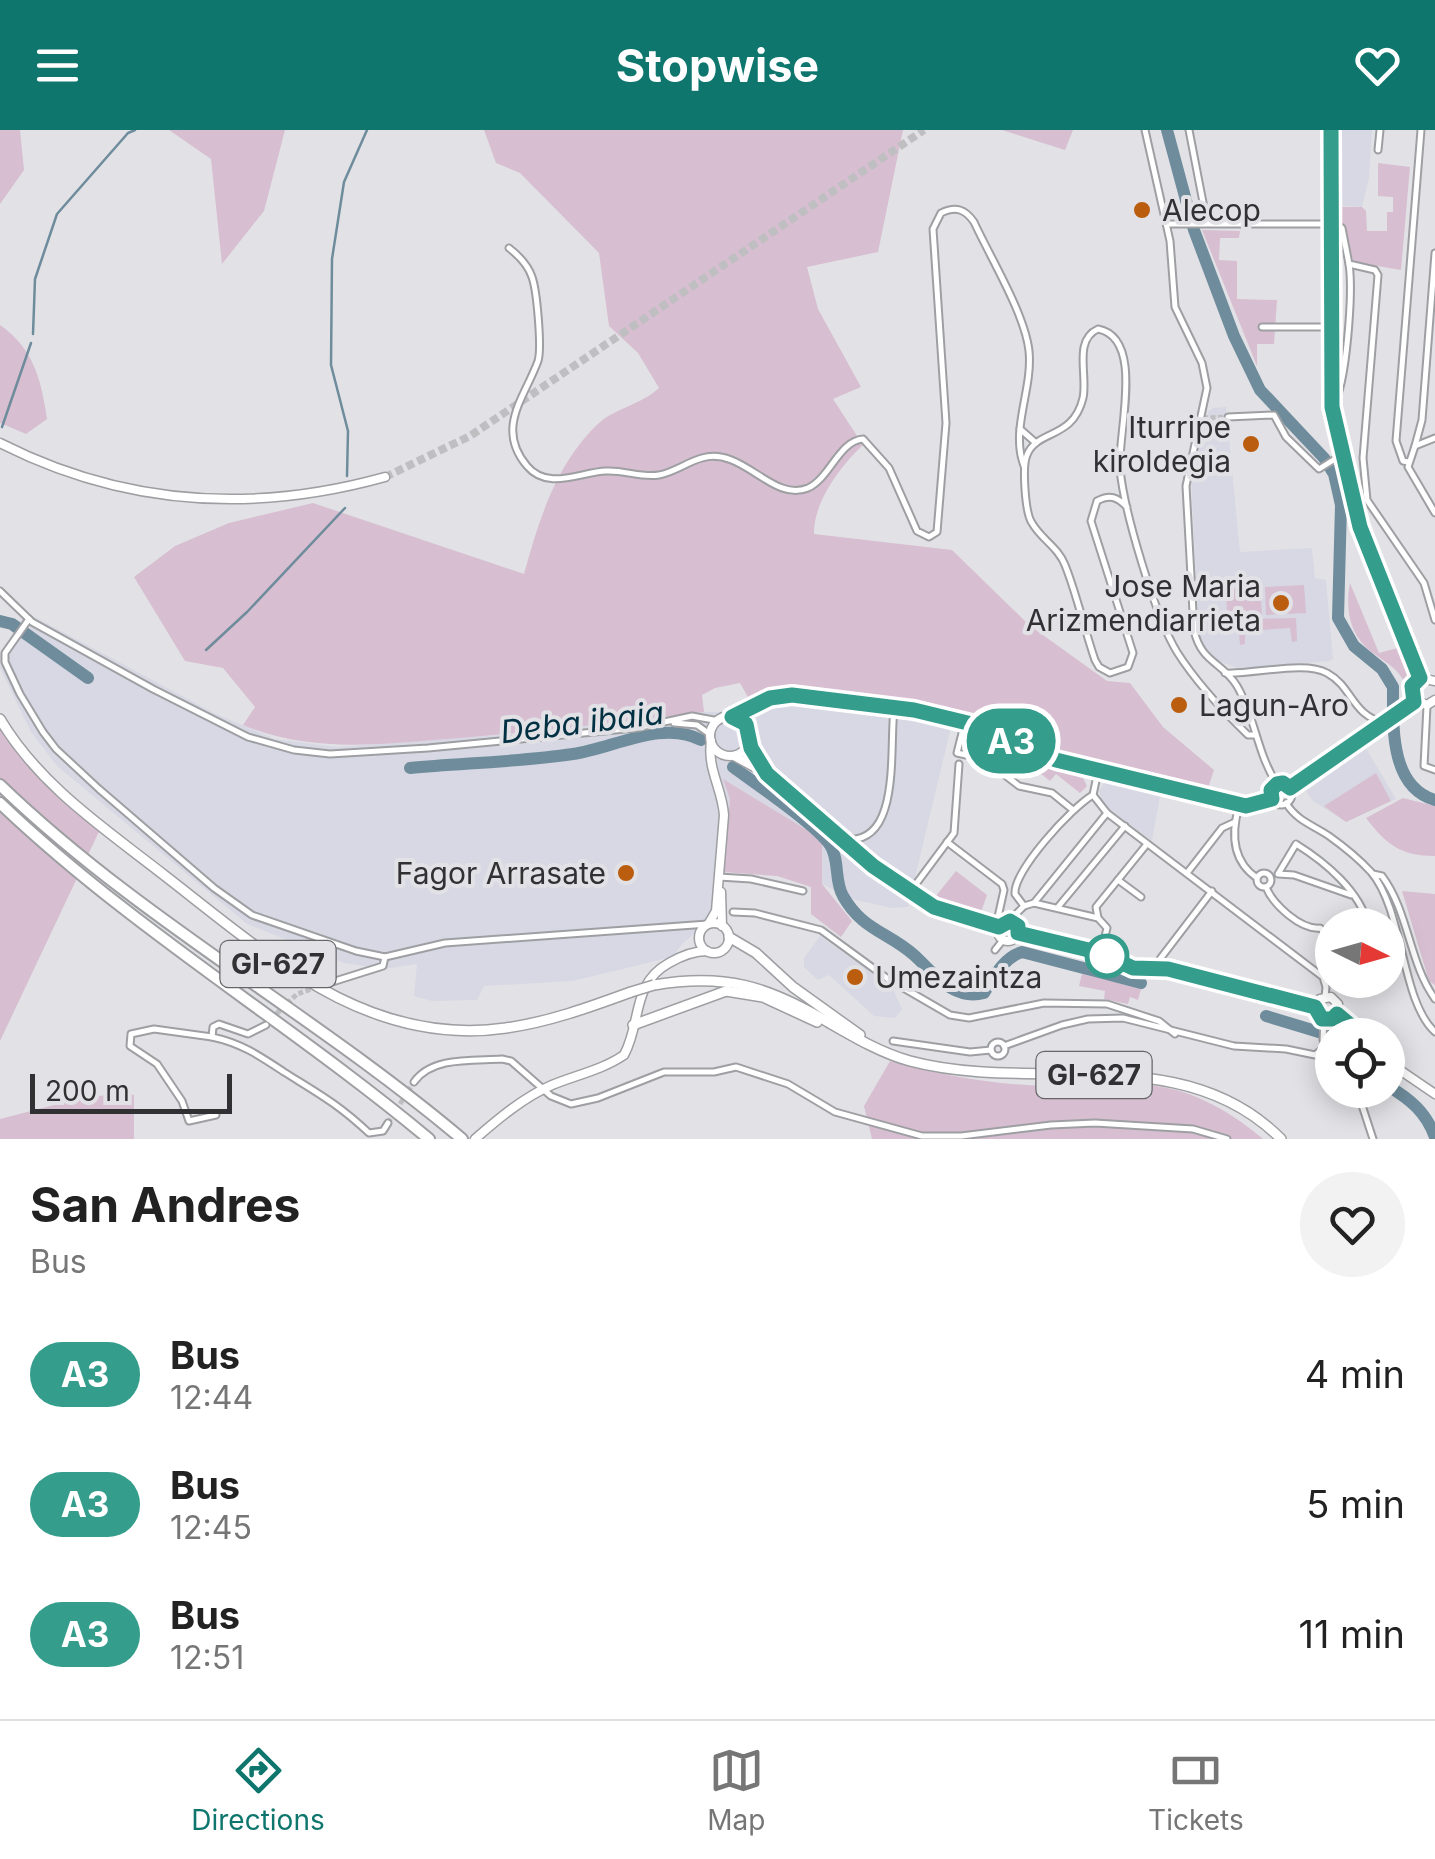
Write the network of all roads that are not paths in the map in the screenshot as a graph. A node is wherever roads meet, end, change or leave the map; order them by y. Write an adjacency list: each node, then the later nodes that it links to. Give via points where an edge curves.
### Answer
1 (1145, 130): 8 (street)
2 (1188, 130): 7 (street)
3 (1331, 130): 9 (street)
4 (1380, 130): 6 (street)
5 (1421, 130): 23 (street, via 1396,442 1402,462)
6 (1378, 150)
7 (1206, 223): 8 (street); 9 (street)
8 (1167, 224): 33 (street, via 1175,307 1207,388 1186,486 1194,630 1204,654)
9 (1330, 224): 12 (street, via 1342,228); 14 (street)
10 (508, 248): 17 (street, via 533,282 540,354 511,430 534,472 559,478 603,471 646,476 714,457 800,490 816,483 856,439 876,451 920,536 934,536 946,422 933,230 941,213 955,208 974,222 1027,341 1030,376)
11 (1435, 253): 21 (street)
12 (1349, 264): 15 (street, via 1344,366); 31 (street, via 1378,275 1363,466 1368,503 1424,583)
13 (1262, 326): 14 (street)
14 (1330, 327): 15 (street)
15 (1332, 407): 22 (street)
16 (1228, 417): 22 (street, via 1274,416 1316,467)
17 (1019, 428): 20 (street); 24 (street)
18 (1435, 438): 21 (street)
19 (0, 443): 25 (street, via 114,487 174,497 298,497)
20 (1036, 443): 24 (street); 26 (street, via 1065,429 1079,412 1085,338 1098,329 1111,332 1128,398)
21 (1415, 446): 23 (street)
22 (1342, 454): 35 (street, via 1360,527)
23 (1408, 462): 29 (street)
24 (1024, 466): 27 (street, via 1029,517 1062,556 1095,660 1110,673 1128,667 1133,653 1091,521 1097,501)
25 (385, 477)
26 (1121, 482): 27 (street); 28 (street)
27 (1113, 496): 28 (street)
28 (1126, 507): 50 (street, via 1177,652 1240,728)
29 (1435, 513)
30 (0, 591): 32 (street)
31 (1435, 620)
32 (26, 622): 48 (street, via 248,737 294,750 392,750); 106 (street, via 5,653 10,676 56,748 252,915)
33 (1225, 673): 34 (street); 37 (street)
34 (1250, 673): 37 (street); 47 (street, via 1327,672 1362,713)
35 (1420, 678): 36 (street); 38 (street, via 1411,690)
36 (1434, 679)
37 (1241, 695): 50 (street)
38 (1415, 700): 39 (street); 42 (street)
39 (1431, 702): 55 (street, via 1424,766)
40 (758, 703): 41 (street, via 792,695); 43 (street); 49 (street)
41 (898, 709): 46 (street); 71 (street, via 888,808)
42 (1404, 710): 47 (street)
43 (732, 717): 45 (street); 49 (street)
44 (0, 719): 122 (main road, GI-627, bridge, via 27,759 81,810 284,968 348,1005 404,1024 470,1031 530,1024 654,985 703,979 782,997)
45 (719, 720): 48 (street, via 692,716); 51 (street)
46 (965, 721): 56 (street, via 1041,756); 67 (street, via 957,753 984,758 1019,786 1052,793)
47 (1386, 722): 61 (street)
48 (666, 723): 51 (street, via 690,722)
49 (748, 729): 52 (street)
50 (1255, 735): 59 (street)
51 (711, 738): 53 (street, via 716,750); 58 (street)
52 (749, 742): 53 (street); 57 (street)
53 (730, 756): 57 (street); 58 (street, via 717,763)
54 (959, 764): 73 (street, via 954,833)
55 (1435, 770)
56 (1098, 771): 62 (street); 66 (street)
57 (767, 774): 72 (street)
58 (715, 778): 79 (street, via 724,814)
59 (1277, 784): 61 (street); 63 (street)
60 (0, 785): 136 (highway, via 91,864)
61 (1290, 788): 64 (street)
62 (1093, 795): 67 (street); 68 (street)
63 (1272, 799): 64 (street); 66 (street)
64 (1286, 803): 77 (street)
65 (0, 804): 135 (highway, via 98,890)
66 (1239, 806): 69 (street)
67 (1072, 810): 90 (street, via 1014,884)
68 (1107, 813): 70 (street); 88 (street)
69 (1236, 822): 76 (street, via 1225,825); 80 (street, via 1238,860)
70 (1125, 826): 74 (street); 91 (street)
71 (865, 837): 72 (street); 75 (street)
72 (844, 839): 75 (street)
73 (947, 842): 87 (street, via 912,888); 96 (street, via 1002,884)
74 (1147, 844): 76 (street); 81 (street)
75 (864, 857): 87 (street)
76 (1187, 873): 84 (street)
77 (1373, 874): 113 (street, via 1394,894); 121 (street, via 1421,1014)
78 (1275, 876): 80 (street, via 1265,872); 82 (street); 85 (street, via 1294,874); 85 (street, via 1296,844 1330,868)
79 (719, 878): 83 (street); 89 (street); 97 (street)
80 (1257, 878): 82 (street)
81 (1118, 880): 86 (street); 94 (street, via 1096,907)
82 (1266, 887): 98 (street, via 1273,900)
83 (803, 890)
84 (1212, 891): 108 (street, via 1160,959); 109 (street)
85 (1352, 895): 92 (street)
86 (1141, 897)
87 (917, 898): 96 (street)
88 (1034, 903): 90 (street); 91 (street)
89 (722, 904): 93 (street); 99 (street)
90 (1024, 906): 95 (street)
91 (1058, 907): 94 (street)
92 (1362, 908)
93 (733, 912): 99 (street); 123 (street, via 821,930 888,980 969,1018 1044,1003 1107,1004 1148,1016)
94 (1098, 918): 105 (street, via 1106,928)
95 (1010, 921): 96 (street); 100 (street)
96 (998, 922): 102 (street)
97 (708, 924): 99 (street); 101 (street); 106 (street, via 444,943)
98 (1315, 928)
99 (725, 930): 104 (street, via 722,950); 127 (main road)
100 (1018, 933): 102 (street); 105 (street)
101 (699, 934): 104 (street); 107 (street)
102 (1003, 940): 103 (street)
103 (995, 950)
104 (707, 952): 107 (street)
105 (1101, 953): 108 (street, via 1133,968)
106 (385, 957): 110 (street, via 382,966)
107 (679, 958): 120 (street, via 646,982)
108 (1163, 968): 114 (street)
109 (1315, 971)
110 (329, 983)
111 (1324, 998): 114 (street)
112 (1327, 998): 115 (street, via 1337,1002)
113 (1435, 999)
114 (1315, 1007): 116 (street)
115 (1337, 1014): 117 (street); 118 (street)
116 (1320, 1018)
117 (1330, 1018)
118 (1342, 1018)
119 (266, 1024): 124 (street, via 248,1034 220,1024)
120 (633, 1025): 122 (main road, via 740,991); 130 (street, via 619,1058)
121 (1435, 1032)
122 (848, 1034): 127 (main road, GI-627)
123 (1175, 1034): 125 (street, via 1104,1018 1004,1046 1000,1056); 126 (street)
124 (212, 1037): 133 (street, via 146,1029 128,1042 157,1064 190,1121); 134 (street, via 256,1052 344,1108 368,1134 383,1131)
125 (893, 1041)
126 (1315, 1052)
127 (892, 1055): 139 (main road, GI-627, via 975,1071 1174,1081 1229,1100)
128 (1405, 1074): 131 (street)
129 (414, 1082): 130 (street, via 439,1064 502,1059)
130 (544, 1089): 137 (street); 138 (street, via 571,1104 664,1072 739,1067 780,1080 835,1112 922,1136 1095,1123 1193,1129)
131 (1433, 1094)
132 (1363, 1108): 140 (street)
133 (216, 1114)
134 (388, 1122)
135 (430, 1139)
136 (462, 1139)
137 (475, 1139)
138 (1227, 1139)
139 (1281, 1139)
140 (1373, 1139)

